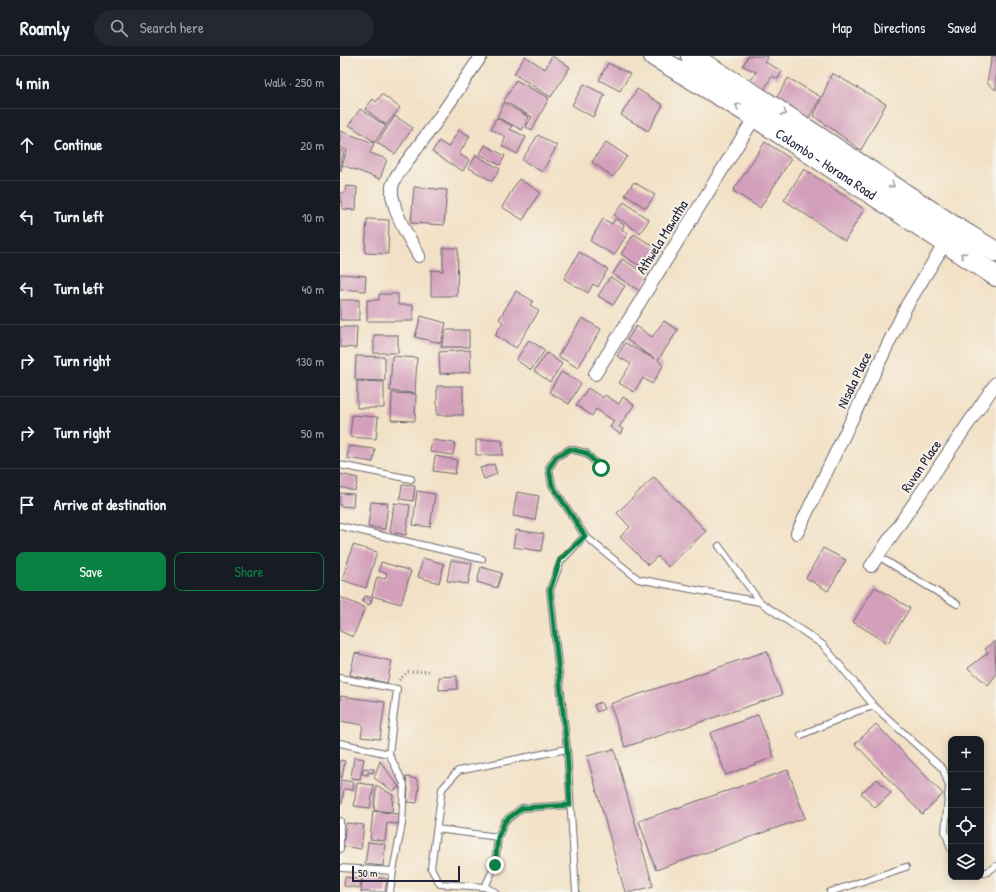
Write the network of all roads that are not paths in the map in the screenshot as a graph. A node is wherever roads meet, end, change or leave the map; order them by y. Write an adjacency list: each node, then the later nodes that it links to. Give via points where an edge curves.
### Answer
1 (481, 56): 7 (street, via 392,186 396,211)
2 (654, 56): 4 (main road, Colombo - Horana Road, one-way to 2)
3 (691, 56): 6 (main road, Colombo - Horana Road, one-way to 6, via 764,100)
4 (755, 117): 5 (main road, Colombo - Horana Road); 9 (street, Athwela Mawatha)
5 (946, 243): 8 (main road, Colombo - Horana Road, one-way to 5); 15 (street, Nisala Place, via 907,305)
6 (996, 252)
7 (419, 256)
8 (996, 276)
9 (594, 374)
10 (996, 382): 19 (street, Ruvan Place)
11 (340, 466): 13 (lane)
12 (601, 468): 16 (lane, via 586,453 570,449 556,457 549,468 552,485)
13 (411, 479)
14 (340, 526): 18 (lane)
15 (797, 533)
16 (585, 536): 20 (lane, via 638,580); 26 (lane, via 560,560 550,590)
17 (719, 546): 20 (lane)
18 (482, 559)
19 (874, 561): 21 (lane)
20 (760, 602): 23 (lane, via 822,645)
21 (956, 604)
22 (340, 678): 27 (lane, via 397,689)
23 (874, 706): 24 (lane); 32 (lane, via 943,769 949,786 945,831)
24 (801, 735)
25 (340, 743): 27 (lane)
26 (567, 749): 28 (lane); 30 (lane, via 458,771 442,789)
27 (389, 754): 37 (lane, via 404,784 402,824)
28 (570, 805): 31 (lane, via 522,808 505,821); 42 (lane)
29 (340, 821): 33 (lane)
30 (437, 829): 31 (lane); 39 (lane, via 431,868 440,884)
31 (498, 837): 39 (lane, via 495,865)
32 (949, 844)
33 (340, 848)
34 (906, 866): 43 (lane)
35 (996, 866): 38 (lane)
36 (340, 868): 37 (lane)
37 (393, 871): 40 (lane)
38 (984, 872)
39 (485, 887): 41 (lane)
40 (390, 892)
41 (495, 892)
42 (576, 892)
43 (830, 892)

